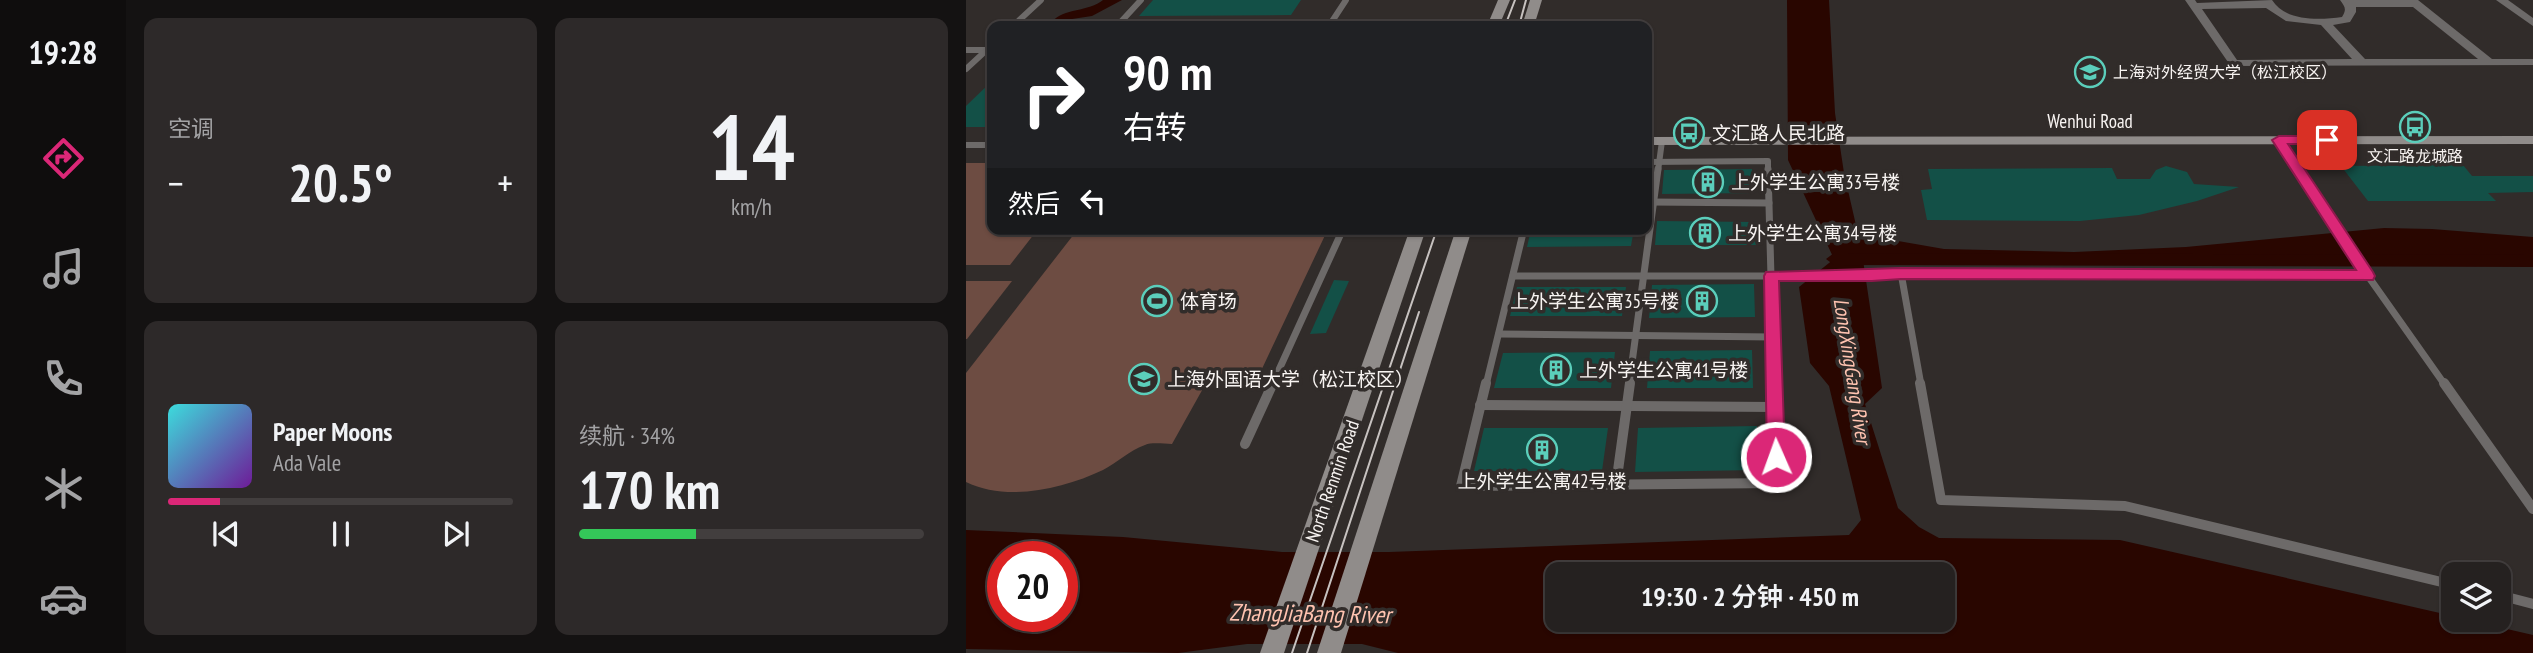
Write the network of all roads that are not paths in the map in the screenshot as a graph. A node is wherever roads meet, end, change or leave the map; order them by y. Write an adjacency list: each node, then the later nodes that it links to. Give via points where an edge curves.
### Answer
1 (1041, 0): 11 (lane)
2 (1141, 0): 12 (lane)
3 (1346, 0): 13 (lane)
4 (1504, 0): 14 (main road)
5 (1536, 0): 15 (main road)
6 (2501, 0): 16 (street)
7 (2347, 2): 8 (street); 17 (street, via 2351,12 2346,20)
8 (2414, 2): 22 (street)
9 (2192, 3): 10 (street); 21 (street, via 2234,63)
10 (2267, 3): 17 (street, via 2281,15)
11 (1018, 21)
12 (1122, 21)
13 (1332, 21)
14 (1495, 21)
15 (1530, 21)
16 (2533, 23)
17 (2326, 24): 21 (street)
18 (987, 48): 19 (lane)
19 (966, 50)
20 (987, 51): 24 (lane)
21 (2361, 62): 22 (street)
22 (2489, 62): 23 (street)
23 (2533, 62)
24 (966, 69)
25 (2279, 140): 26 (main road, Wenhui Road); 27 (main road, Wenhui Road); 44 (lane)
26 (2533, 140)
27 (1654, 141): 31 (lane)
28 (966, 145): 29 (lane)
29 (987, 145)
30 (1652, 162): 31 (lane)
31 (1658, 162): 32 (lane); 34 (lane, via 1768,161)
32 (1652, 189)
33 (1652, 202): 34 (lane)
34 (1769, 203): 43 (lane)
35 (1340, 235): 51 (lane)
36 (1416, 235): 57 (main road, North Renmin Road)
37 (1462, 235): 58 (main road)
38 (1523, 235): 41 (lane)
39 (1646, 235): 42 (lane)
40 (1901, 273): 43 (lane); 44 (lane); 54 (lane, via 1941,500 2125,506)
41 (1513, 276): 42 (lane); 45 (lane)
42 (1642, 276): 43 (lane); 46 (lane)
43 (1771, 276): 47 (lane)
44 (2368, 276): 53 (lane)
45 (1499, 334): 46 (lane); 48 (lane)
46 (1635, 335): 47 (lane); 49 (lane)
47 (1773, 337): 50 (lane)
48 (1480, 405): 49 (lane); 52 (lane, via 1461,486)
49 (1626, 406): 50 (lane); 52 (lane)
50 (1775, 407): 52 (lane, via 1777,483)
51 (1245, 444)
52 (1616, 485)
53 (2533, 509)
54 (2441, 581)
55 (2511, 599): 56 (lane)
56 (2533, 604)
57 (1272, 653)
58 (1329, 653)

